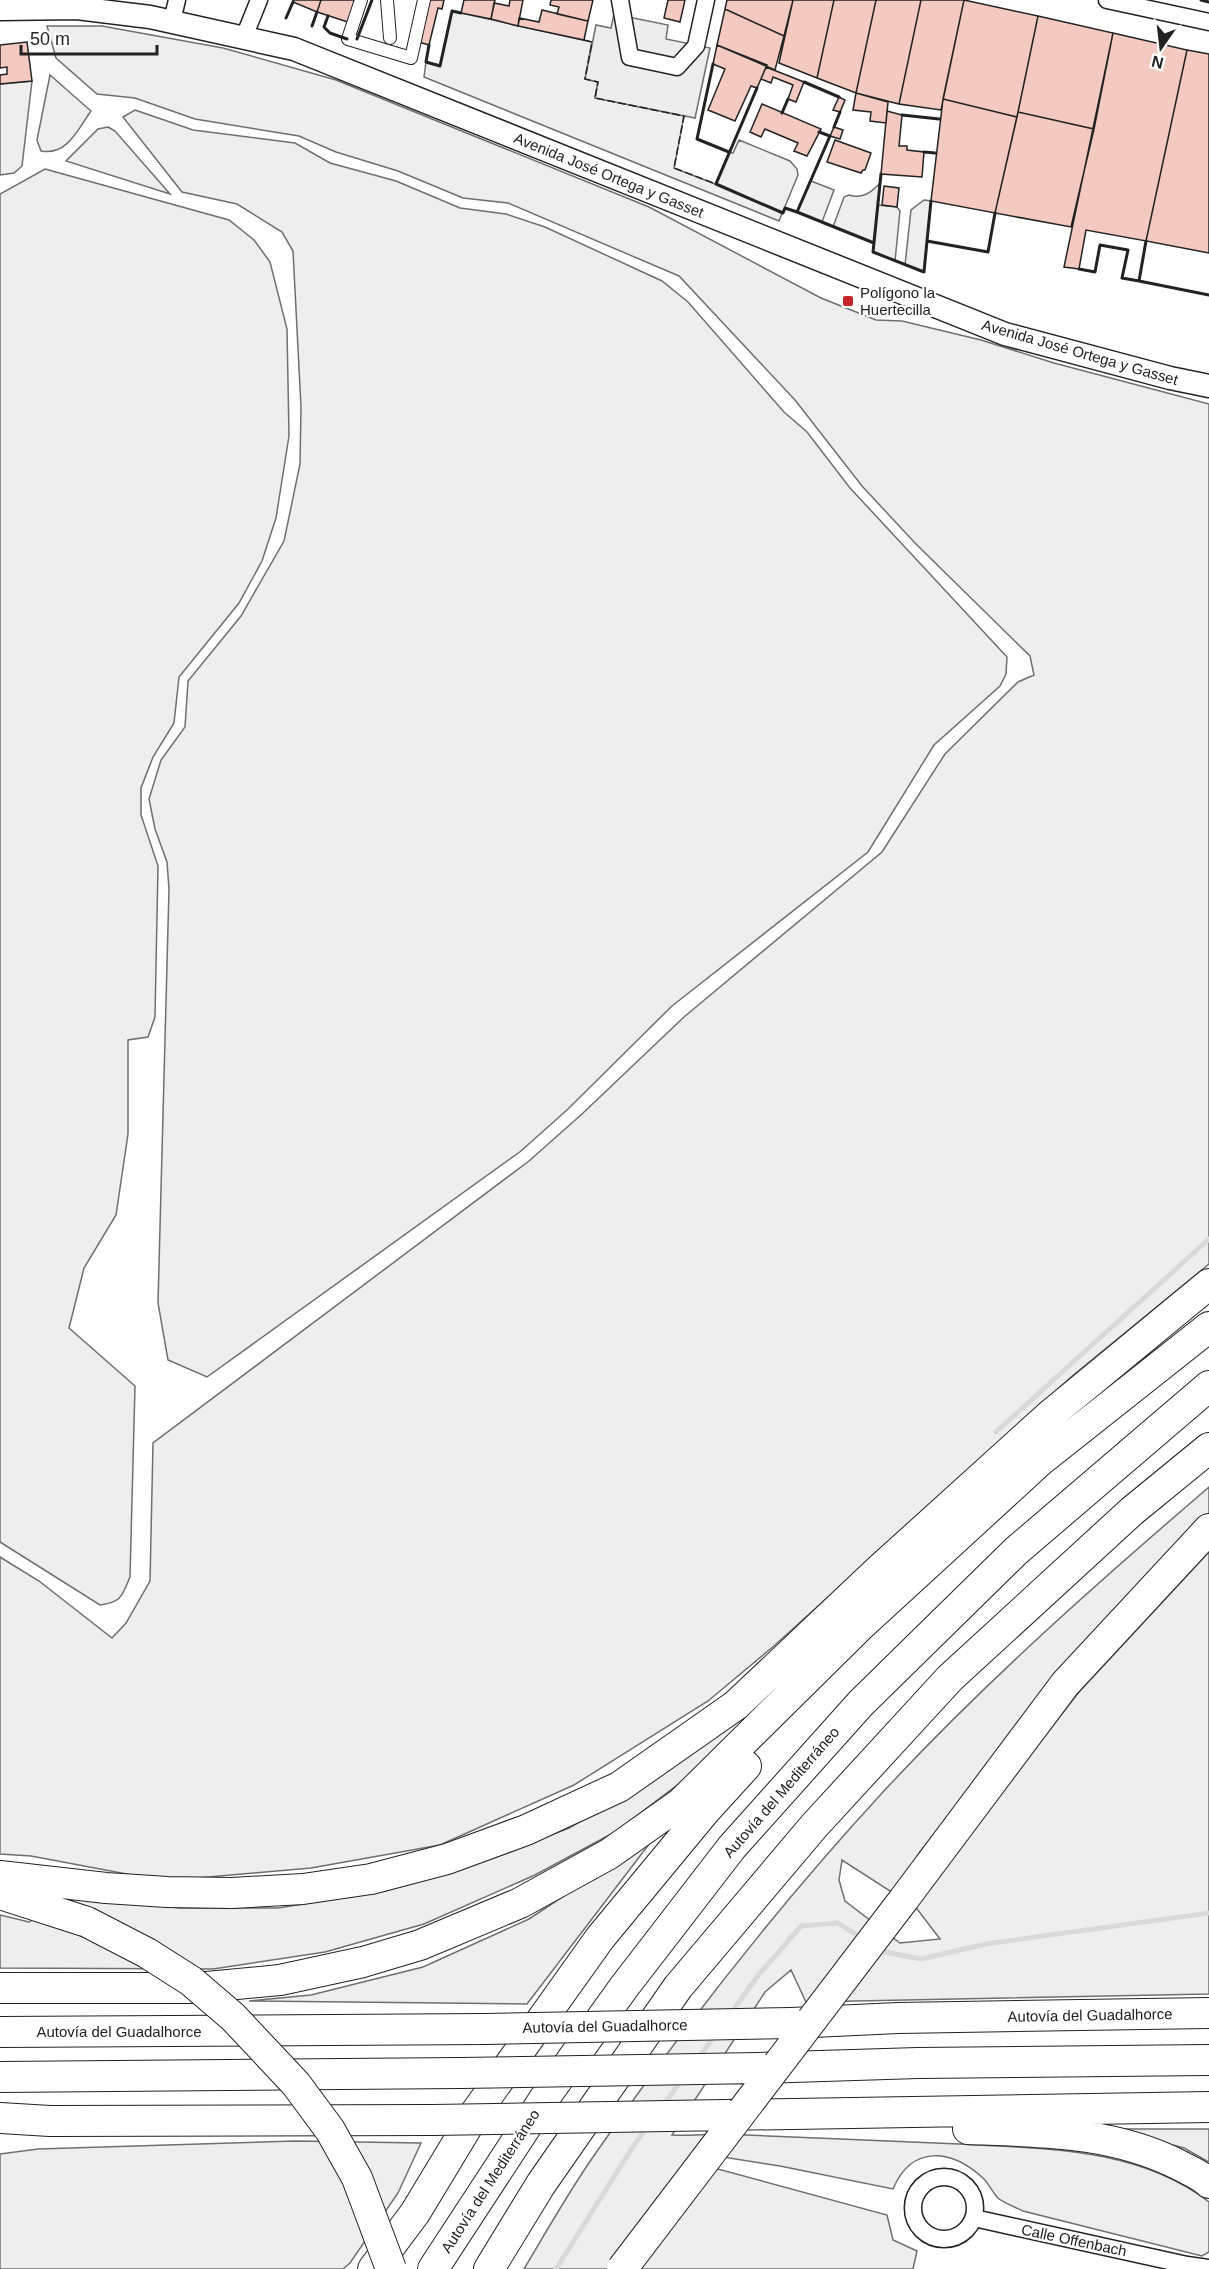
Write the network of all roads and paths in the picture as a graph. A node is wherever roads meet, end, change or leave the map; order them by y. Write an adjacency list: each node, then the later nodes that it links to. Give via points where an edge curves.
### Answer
1 (259, 0): 11 (street)
2 (361, 0): 4 (street, via 348,39 411,58)
3 (387, 0): 12 (street)
4 (424, 0)
5 (620, 0): 6 (street, via 630,57 677,68 696,46)
6 (706, 0)
7 (1107, 0): 10 (street)
8 (0, 9): 9 (main road, Avenida José Ortega y Gasset)
9 (175, 10): 11 (main road, Avenida José Ortega y Gasset)
10 (1209, 22)
11 (244, 37): 13 (main road, Avenida José Ortega y Gasset, via 294,49 1005,333)
12 (390, 38)
13 (1209, 386)
14 (1209, 1284): 20 (highway, via 1050,1415 736,1705 619,1787 526,1830 447,1859 371,1879 303,1889 167,1892)
15 (1209, 1327): 19 (highway, via 1040,1461)
16 (1209, 1386): 37 (highway, Autovía del Mediterráneo, via 1016,1551 861,1703 732,1846 548,2093)
17 (1209, 1448): 38 (highway, via 1132,1511 950,1678 814,1826 678,1987 541,2184)
18 (1209, 1529): 39 (highway, bridge, via 1065,1684)
19 (923, 1570): 22 (highway, via 858,1628 681,1803 609,1854 520,1904 420,1945 280,1980 196,1988); 35 (highway, via 705,1811 600,1938 476,2112 416,2212)
20 (0, 1876)
21 (0, 1894): 36 (highway, bridge, via 87,1922 147,1953 191,1981 233,2017 296,2084 330,2130 357,2178)
22 (0, 1988)
23 (1209, 2013): 24 (highway, Autovía del Guadalhorce, bridge, via 486,2029)
24 (0, 2032)
25 (1209, 2060): 26 (highway, bridge)
26 (0, 2077)
27 (1209, 2107): 28 (highway)
28 (837, 2112): 30 (highway, bridge, via 433,2120); 32 (highway, via 922,2127 1064,2133 1112,2141 1155,2153)
29 (0, 2118): 30 (highway)
30 (50, 2121): 31 (highway)
31 (0, 2129)
32 (1209, 2182)
33 (974, 2218): 34 (street, Calle Offenbach)
34 (1209, 2268)
35 (373, 2269)
36 (391, 2269)
37 (433, 2269)
38 (489, 2269)
39 (622, 2269)

